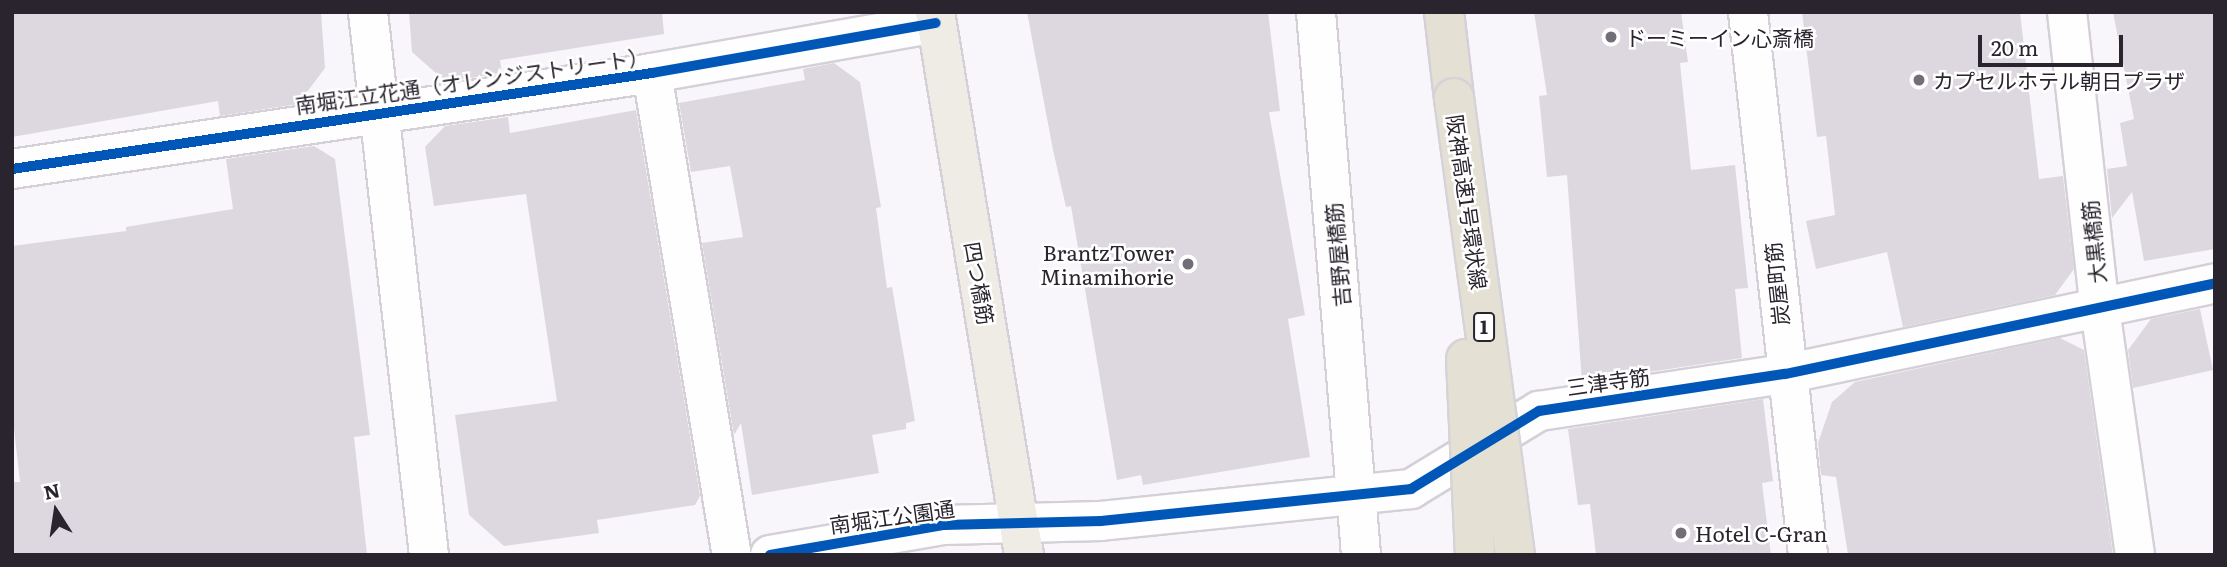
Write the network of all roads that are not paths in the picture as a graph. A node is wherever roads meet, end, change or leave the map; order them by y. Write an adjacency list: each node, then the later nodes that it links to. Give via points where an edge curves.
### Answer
1 (368, 12): 9 (street)
2 (1316, 12): 14 (street, 吉野屋橋筋)
3 (1444, 12): 8 (highway, 阪神高速1号環状線 / 1)
4 (1748, 12): 13 (street, 炭屋町筋)
5 (2067, 12): 12 (street, 大黒橋筋)
6 (935, 18): 7 (street, 南堀江立花通（オレンジストリート）); 15 (main road, 四つ橋筋)
7 (652, 73): 9 (street, 南堀江立花通（オレンジストリート）); 17 (street)
8 (1454, 98): 20 (highway, 阪神高速1号環状線 / 1, bridge); 21 (highway, 阪神高速1号環状線 / 1, bridge)
9 (380, 112): 10 (street, 南堀江立花通（オレンジストリート）); 16 (street)
10 (12, 169)
11 (2215, 283): 12 (street, 三津寺筋)
12 (2100, 309): 13 (street, 三津寺筋); 23 (street, 大黒橋筋)
13 (1785, 374): 14 (street, 三津寺筋, via 1539,411 1411,489); 22 (street, 炭屋町筋)
14 (1358, 497): 15 (street, 三津寺筋, via 1101,521); 19 (street, 吉野屋橋筋)
15 (1022, 539): 18 (street, 南堀江公園通, via 944,525)
16 (429, 555)
17 (732, 555)
18 (770, 555)
19 (1361, 555)
20 (1475, 555)
21 (1515, 555)
22 (1808, 555)
23 (2135, 555)

